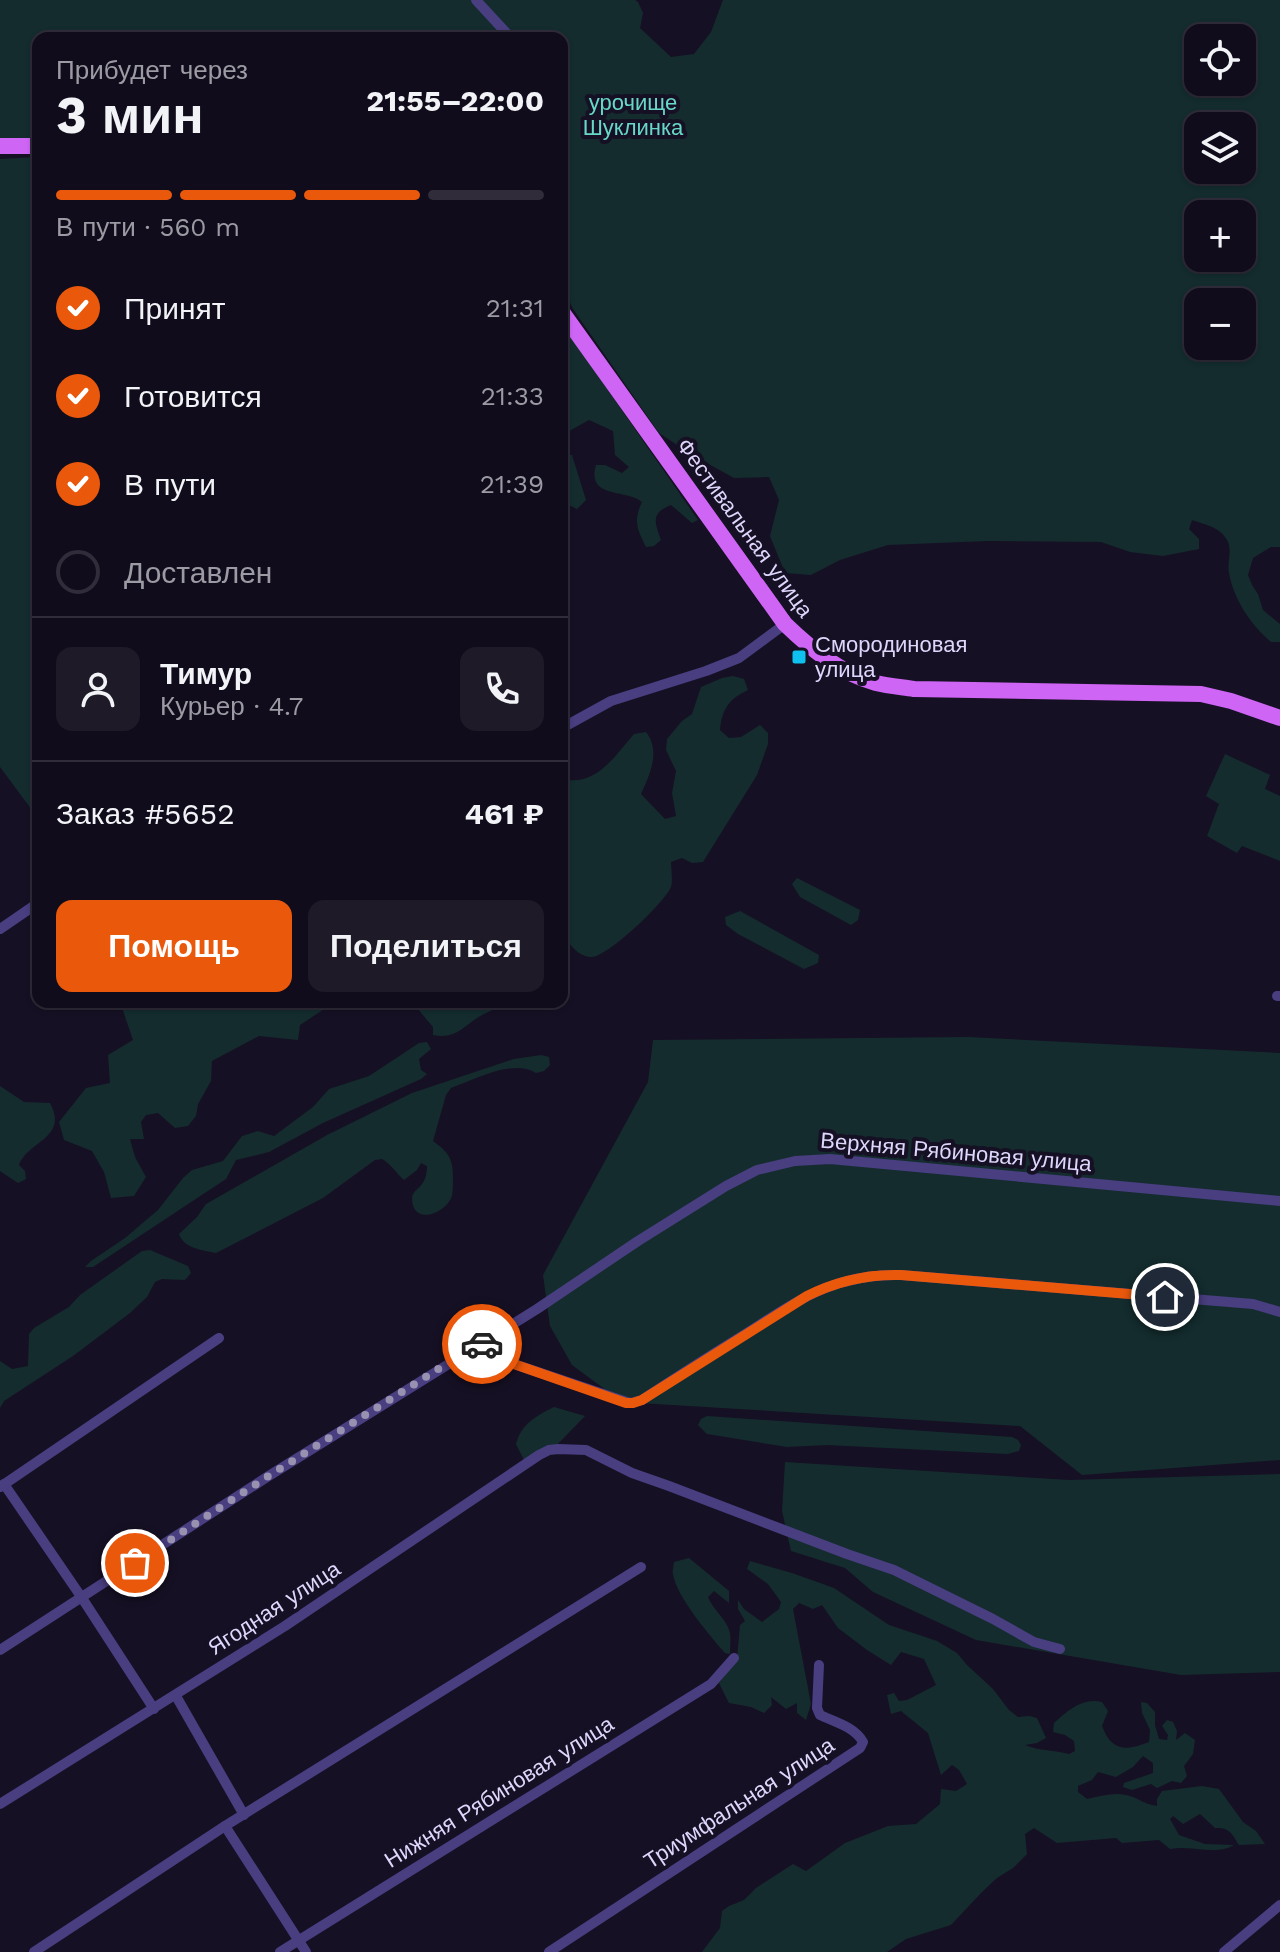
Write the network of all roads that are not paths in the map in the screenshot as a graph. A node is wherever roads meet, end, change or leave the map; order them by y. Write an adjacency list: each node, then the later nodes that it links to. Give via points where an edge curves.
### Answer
1 (476, 0): 2 (street)
2 (505, 32)
3 (0, 146): 4 (main road)
4 (32, 146)
5 (568, 320): 6 (main road, Фестивальная улица)
6 (785, 624): 7 (main road, Фестивальная улица, via 836,666 874,682 914,689 1201,694); 8 (street, via 739,658 611,701)
7 (1280, 718)
8 (568, 725)
9 (32, 907): 10 (street)
10 (0, 929)
11 (1280, 1201): 14 (street, Верхняя Рябиновая улица, via 830,1159 795,1161 757,1170 726,1186)
12 (1280, 1312): 14 (street, via 1253,1304 866,1276 807,1296 630,1403 502,1360)
13 (219, 1338): 15 (street)
14 (481, 1343): 17 (street, Верхняя Рябиновая улица)
15 (2, 1485): 17 (street)
16 (641, 1567): 25 (street)
17 (82, 1598): 19 (street, Верхняя Рябиновая улица); 23 (street)
18 (1060, 1649): 22 (street, Ягодная улица, via 1034,1642 894,1570 632,1473 586,1450 549,1450)
19 (0, 1650)
20 (734, 1658): 28 (street, Нижняя Рябиновая улица, via 711,1684)
21 (819, 1665): 32 (street, Триумфальная улица, via 820,1715 859,1736 860,1748)
22 (176, 1696): 23 (street, Ягодная улица); 25 (street)
23 (154, 1709): 24 (street, Ягодная улица)
24 (0, 1804)
25 (244, 1815): 26 (street)
26 (225, 1826): 28 (street); 29 (street)
27 (1280, 1905): 33 (street)
28 (298, 1940): 30 (street, Нижняя Рябиновая улица); 31 (street)
29 (34, 1952)
30 (280, 1952)
31 (306, 1952)
32 (549, 1952)
33 (1224, 1952)

